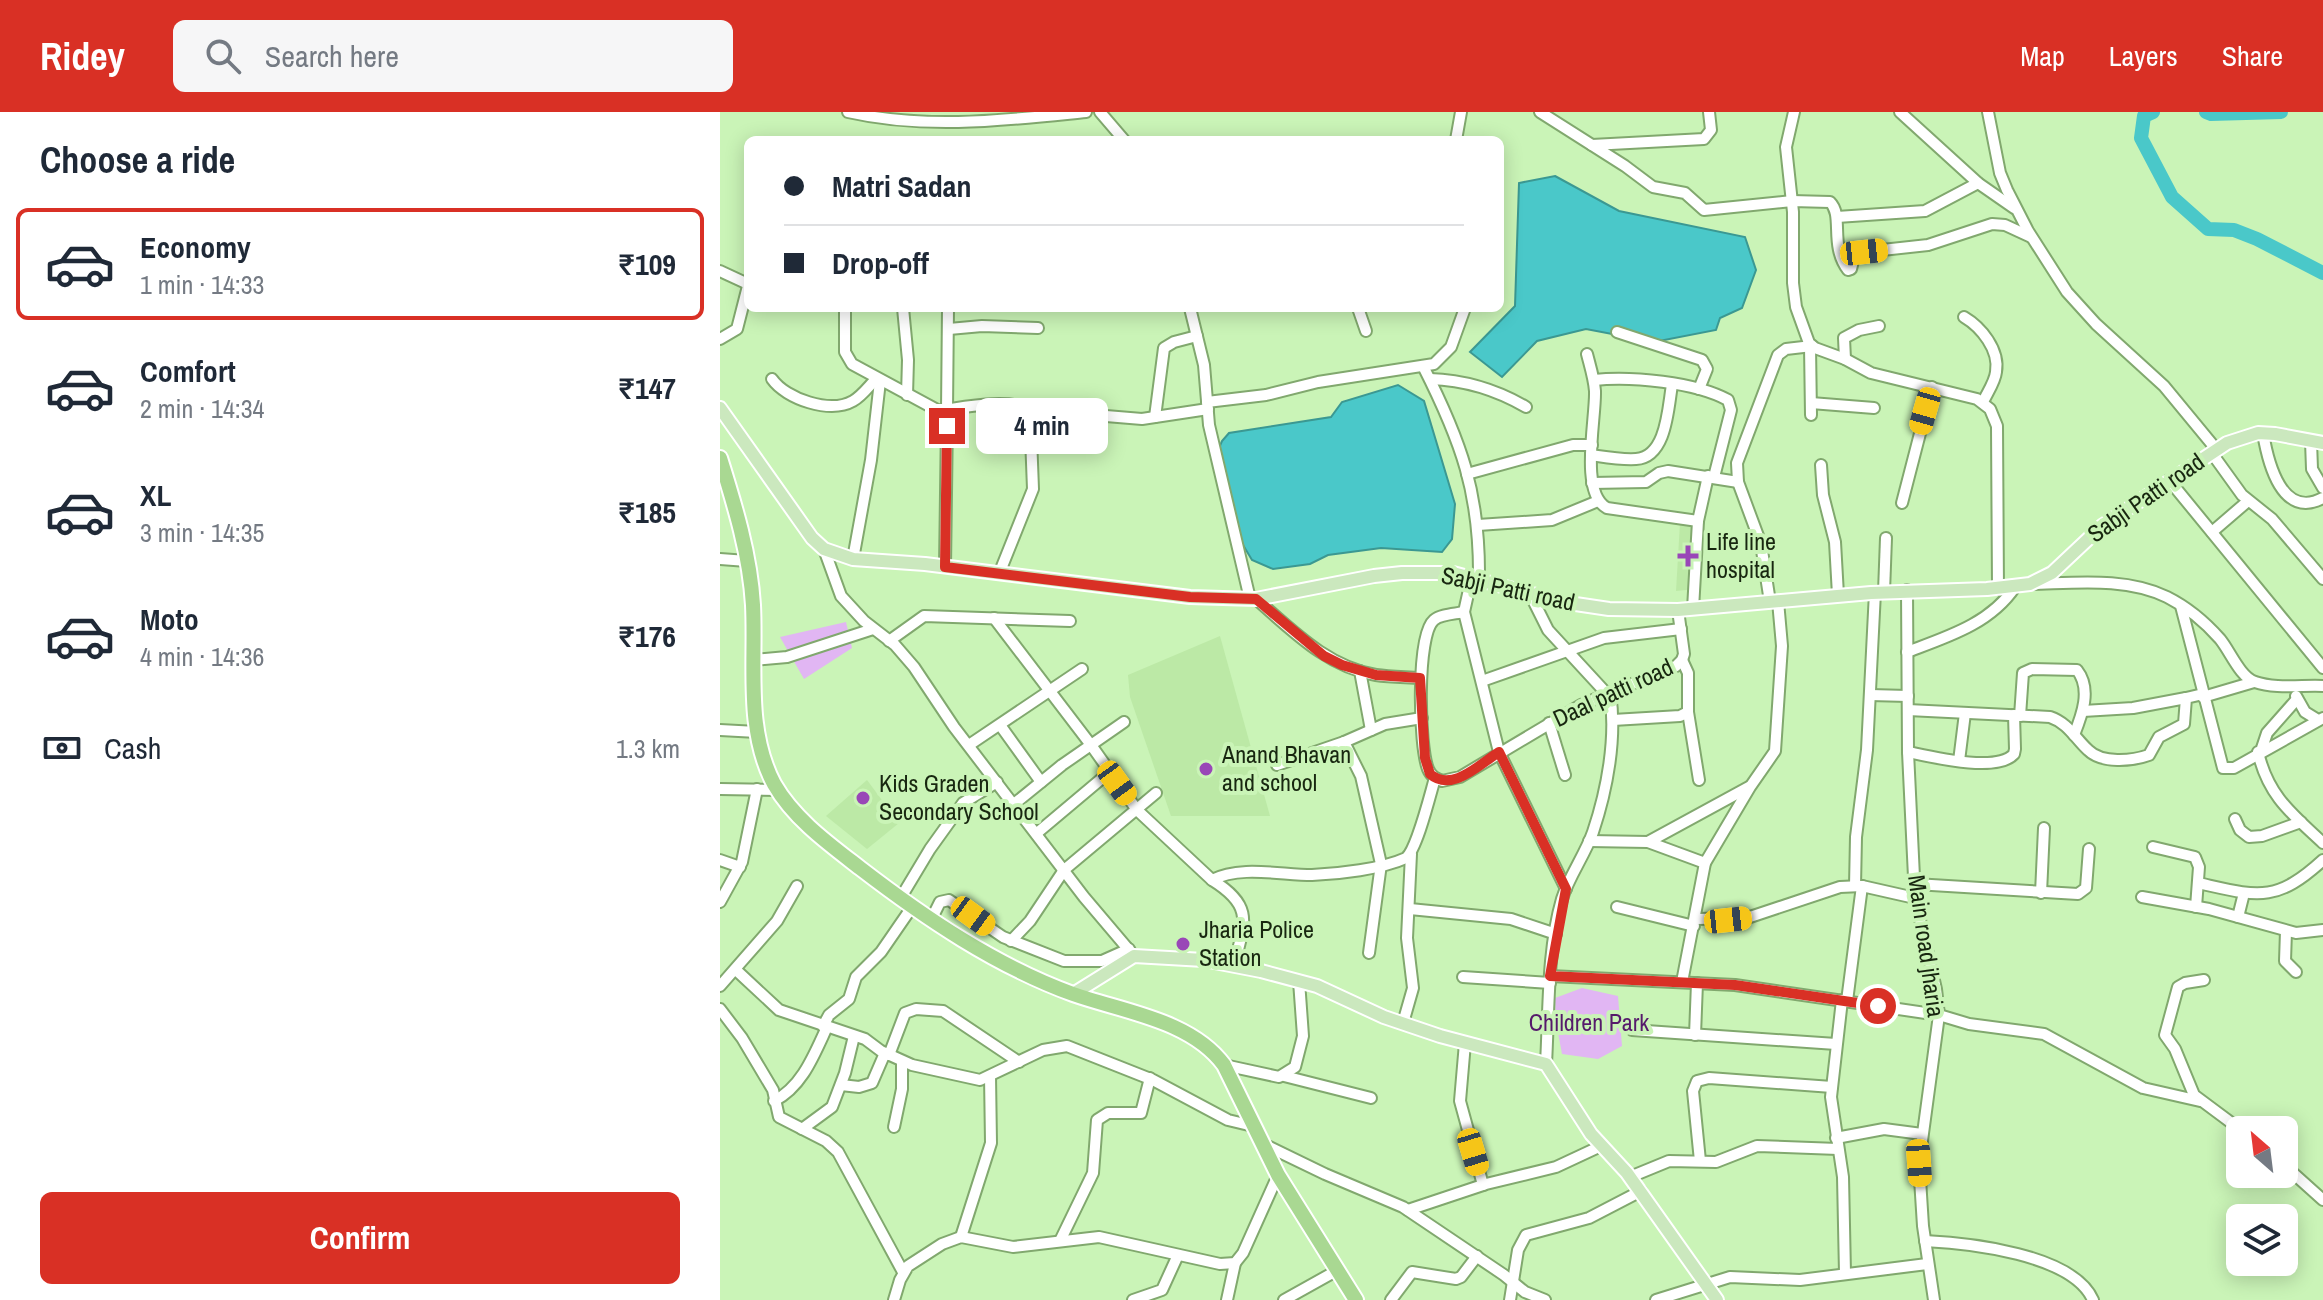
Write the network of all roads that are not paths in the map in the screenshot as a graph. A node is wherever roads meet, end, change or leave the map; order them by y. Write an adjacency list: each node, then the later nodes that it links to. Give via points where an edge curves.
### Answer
1 (848, 112): 2 (street, via 921,123)
2 (1082, 112)
3 (1100, 112): 10 (street)
4 (1461, 112): 11 (street)
5 (1540, 112): 12 (street)
6 (1709, 112): 12 (street, via 1711,130 1704,139)
7 (1794, 112): 14 (street, via 1786,147)
8 (1900, 112): 13 (street)
9 (1988, 112): 15 (street, via 2000,173)
10 (1121, 136)
11 (1457, 136)
12 (1592, 145): 14 (street, via 1653,187 1685,193 1704,210)
13 (1978, 183): 15 (street); 16 (street, via 1925,211)
14 (1792, 201): 16 (street, via 1830,202); 36 (street, via 1794,297)
15 (2014, 207): 17 (street); 18 (street)
16 (1837, 217): 17 (street, via 1837,251 1850,270 1854,257 1864,252 1928,245 1992,224)
17 (2005, 225): 18 (street)
18 (2031, 237): 61 (street, via 2081,309 2164,386)
19 (720, 271): 20 (street)
20 (744, 283)
21 (744, 301): 35 (street, via 737,329)
22 (845, 312): 42 (street, via 847,359)
23 (903, 312): 47 (street)
24 (948, 312): 31 (street)
25 (1191, 312): 34 (street)
26 (1359, 312): 32 (street)
27 (1463, 312): 39 (street, via 1447,353)
28 (1964, 317): 48 (street, via 1980,328 1997,365)
29 (1879, 326): 38 (street, via 1844,338)
30 (1038, 328): 31 (street)
31 (949, 329): 54 (street)
32 (1366, 331)
33 (1617, 332): 46 (street, via 1702,360 1707,369)
34 (1197, 336): 50 (street); 57 (street, via 1164,348)
35 (720, 339)
36 (1811, 346): 38 (street); 49 (street); 67 (street, via 1778,355 1743,441)
37 (1587, 354): 43 (street)
38 (1845, 359): 45 (street, via 1871,373)
39 (1423, 366): 41 (street); 50 (street)
40 (772, 379): 42 (street, via 789,395 816,404 856,400)
41 (1430, 379): 51 (street, via 1456,380); 64 (street)
42 (878, 380): 47 (street); 80 (street, via 871,460)
43 (1594, 380): 44 (street); 60 (street)
44 (1672, 385): 46 (street); 60 (street, via 1663,432 1654,449 1636,459)
45 (1932, 387): 48 (street); 73 (street)
46 (1699, 389): 65 (street, via 1731,405)
47 (907, 395): 54 (street)
48 (1983, 402): 88 (street, via 1997,426)
49 (1811, 403): 53 (street); 56 (street)
50 (1207, 405): 57 (street); 93 (street)
51 (1526, 407)
52 (720, 408): 78 (main road)
53 (1874, 408)
54 (943, 410): 82 (street); 83 (street, via 1018,405 1027,406 1032,415 1031,498)
55 (1058, 412): 57 (street)
56 (1811, 415)
57 (1155, 417)
58 (2263, 433): 59 (main road, Sabji Patti road); 61 (main road, Sabji Patti road); 70 (street, via 2270,468 2290,497 2302,504)
59 (2317, 442): 69 (street, via 2312,469)
60 (1592, 450): 64 (street, via 1573,445); 68 (street)
61 (2214, 450): 66 (main road, Sabji Patti road); 72 (street)
62 (720, 458): 81 (highway)
63 (1821, 465): 92 (street)
64 (1467, 474): 75 (street)
65 (1711, 476): 67 (street); 68 (street, via 1662,471 1646,482); 74 (street)
66 (2169, 480): 76 (street); 86 (main road, Sabji Patti road, via 2102,526 2052,573)
67 (1738, 482): 94 (street, via 1761,544)
68 (1592, 483): 71 (street)
69 (2323, 488)
70 (2323, 498)
71 (1598, 501): 74 (street, via 1607,508); 75 (street, via 1552,520)
72 (2248, 501): 76 (street); 85 (street, via 2272,519)
73 (1902, 503)
74 (1698, 521): 96 (street)
75 (1478, 525): 84 (street)
76 (2212, 532): 108 (street)
77 (1886, 538): 90 (street)
78 (824, 549): 80 (main road, Sabji Patti road); 101 (street, via 841,596)
79 (720, 559): 81 (street)
80 (853, 559): 82 (main road, Sabji Patti road)
81 (747, 561): 106 (highway)
82 (945, 567): 83 (main road, Sabji Patti road)
83 (999, 574): 93 (main road, Sabji Patti road, via 1190,597)
84 (1476, 578): 91 (main road, Sabji Patti road); 93 (main road, Sabji Patti road, via 1388,574); 98 (street)
85 (2323, 579)
86 (2030, 584): 87 (main road, Sabji Patti road); 95 (street, via 2124,585)
87 (2015, 587): 88 (main road, Sabji Patti road); 105 (street, via 1984,618)
88 (1998, 589): 89 (main road, Sabji Patti road)
89 (1907, 590): 90 (main road, Sabji Patti road); 105 (street, Main road jharia)
90 (1880, 592): 92 (main road, Sabji Patti road); 118 (street)
91 (1530, 594): 97 (main road, Sabji Patti road, via 1609,609); 104 (street, via 1548,630)
92 (1838, 595): 94 (main road, Sabji Patti road)
93 (1253, 599): 110 (street, via 1324,656)
94 (1774, 601): 96 (main road, Sabji Patti road); 152 (street, via 1782,646 1778,740)
95 (2181, 605): 113 (street, via 2213,632); 120 (street)
96 (1693, 609): 97 (main road, Sabji Patti road)
97 (1678, 610): 102 (street, Daal patti road)
98 (1464, 612): 111 (street, via 1432,621); 112 (street)
99 (994, 618): 100 (street); 103 (street, via 924,616); 116 (street)
100 (1070, 621)
101 (873, 629): 103 (street); 106 (street, via 787,657)
102 (1681, 629): 104 (street, via 1615,636); 107 (street, Daal patti road)
103 (889, 641): 139 (street)
104 (1568, 649): 112 (street); 117 (street)
105 (1907, 652): 119 (street, Main road jharia)
106 (753, 660): 136 (highway)
107 (1682, 660): 117 (street, Daal patti road); 125 (street, via 1688,673)
108 (2323, 668)
109 (1082, 669): 116 (street)
110 (1360, 671): 111 (street); 135 (street)
111 (1420, 678): 128 (street)
112 (1482, 681): 141 (street)
113 (2254, 682): 114 (street); 120 (street)
114 (2294, 685): 115 (street); 122 (street)
115 (2323, 686)
116 (1050, 692): 133 (street); 140 (street)
117 (1608, 694): 130 (street); 132 (street, Daal patti road)
118 (1870, 695): 119 (street); 179 (street, via 1856,837)
119 (1908, 696): 123 (street, Main road jharia)
120 (2203, 696): 121 (street); 143 (street, via 2223,768 2230,770)
121 (2186, 698): 124 (street); 137 (street, via 2184,724 2159,737 2146,757 2100,757)
122 (2297, 699): 129 (street, via 2305,712); 143 (street, via 2267,733)
123 (1908, 710): 126 (street); 142 (street, Main road jharia)
124 (2083, 711): 127 (street, via 2084,683 2077,670 2032,669 2021,677); 137 (street)
125 (1688, 712): 130 (street); 149 (street)
126 (1965, 713): 127 (street); 144 (street)
127 (2017, 715): 137 (street, via 2058,720); 144 (street, via 2010,759)
128 (1422, 718): 135 (street); 148 (street, via 1425,758)
129 (2321, 719): 143 (street)
130 (1613, 720): 163 (street)
131 (1124, 722): 140 (street)
132 (1549, 723): 141 (street, Daal patti road); 147 (street)
133 (1000, 725): 139 (street); 151 (street)
134 (720, 730): 136 (street)
135 (1371, 730): 138 (street)
136 (757, 732): 155 (highway)
137 (2074, 735)
138 (1344, 742): 145 (street); 172 (street, via 1361,776)
139 (969, 745): 150 (street)
140 (1091, 745): 151 (street); 158 (street)
141 (1499, 752): 148 (street, Daal patti road, via 1452,781); 180 (street)
142 (1908, 752): 144 (street); 177 (street, Main road jharia)
143 (2260, 752): 160 (street, via 2268,785)
144 (1959, 761)
145 (1277, 765)
146 (1106, 775): 162 (street)
147 (1565, 775)
148 (1435, 778): 168 (street)
149 (1699, 780)
150 (997, 782): 157 (street); 186 (street, via 963,803 930,849)
151 (1041, 782): 157 (street)
152 (1750, 787): 164 (street); 171 (street)
153 (720, 789): 154 (street)
154 (757, 789): 155 (street); 173 (street)
155 (778, 790): 186 (highway, via 807,824)
156 (1156, 793): 158 (street)
157 (1014, 804): 162 (street)
158 (1137, 810): 174 (street); 175 (street)
159 (2235, 819): 160 (street, via 2249,837)
160 (2301, 822): 165 (street)
161 (2044, 828): 181 (street)
162 (1037, 833): 174 (street)
163 (1589, 841): 164 (street); 180 (street)
164 (1648, 842): 171 (street)
165 (2323, 843)
166 (2153, 847): 176 (street, via 2195,857)
167 (2089, 849): 181 (street, via 2082,892)
168 (1411, 854): 172 (street); 189 (street)
169 (720, 860): 173 (street)
170 (2323, 860): 182 (street, via 2279,891)
171 (1705, 863): 192 (street)
172 (1381, 864): 175 (street, via 1333,873 1222,874); 198 (street)
173 (740, 867): 185 (street)
174 (1064, 870): 196 (street); 197 (street)
175 (1212, 880): 199 (street, via 1241,904 1246,921)
176 (2198, 883): 182 (street); 188 (street)
177 (1915, 884): 181 (street); 184 (street, Main road jharia)
178 (797, 886): 200 (street, via 777,921)
179 (1859, 886): 184 (street); 192 (street, via 1824,891 1747,918); 210 (street)
180 (1566, 889): 195 (street)
181 (2041, 893)
182 (2244, 893): 190 (street)
183 (2142, 897): 188 (street)
184 (1915, 898): 212 (street, Main road jharia)
185 (720, 902)
186 (906, 903): 191 (highway); 214 (street, via 881,952 856,977 849,999 829,1015)
187 (1617, 907): 192 (street)
188 (2196, 907): 190 (street)
189 (1410, 909): 195 (street, via 1511,919); 213 (street, via 1407,938 1413,988)
190 (2238, 917): 194 (street)
191 (931, 920): 196 (street, via 940,902 949,900); 209 (highway, via 1000,961)
192 (1695, 922): 206 (street)
193 (2323, 930): 194 (street)
194 (2286, 931): 201 (street, via 2285,961)
195 (1556, 934): 203 (street)
196 (1011, 941): 197 (street, via 1076,962)
197 (1132, 953): 199 (main road); 209 (main road)
198 (1369, 953)
199 (1234, 965): 205 (main road)
200 (736, 970): 208 (street); 214 (street, via 779,1010)
201 (2296, 972)
202 (1463, 977): 203 (street)
203 (1550, 979): 206 (street); 223 (street)
204 (2204, 980): 232 (street, via 2178,987 2165,1033)
205 (1299, 981): 213 (main road); 226 (street, via 1302,1045 1295,1067)
206 (1682, 982): 207 (street)
207 (1697, 983): 210 (street); 216 (street)
208 (720, 986)
209 (1073, 994): 224 (highway, via 1182,1032 1214,1050)
210 (1845, 1001): 212 (street); 219 (street)
211 (720, 1009): 231 (street, via 773,1090)
212 (1939, 1015): 232 (street, via 2044,1034 2134,1084); 237 (street, Main road jharia)
213 (1403, 1023): 218 (main road)
214 (825, 1026): 217 (street); 231 (street, via 797,1082)
215 (1632, 1030): 216 (street)
216 (1695, 1035): 219 (street)
217 (854, 1036): 220 (street); 228 (street)
218 (1465, 1043): 223 (main road); 245 (street, via 1460,1101)
219 (1836, 1044): 229 (street)
220 (887, 1054): 221 (street); 222 (street, via 905,1013 937,1009); 228 (street, via 872,1083)
221 (902, 1062): 225 (street, via 974,1079); 235 (street)
222 (1019, 1062): 225 (street); 227 (street, via 1061,1045)
223 (1546, 1064): 240 (main road)
224 (1224, 1065): 226 (street); 234 (highway)
225 (990, 1076): 249 (street, via 991,1143)
226 (1284, 1076): 230 (street)
227 (1150, 1078): 234 (street, via 1228,1120); 250 (street, via 1141,1113 1108,1113 1097,1120 1093,1173)
228 (841, 1085): 236 (street, via 830,1110)
229 (1832, 1087): 238 (street); 241 (street, via 1697,1081 1693,1091)
230 (1371, 1098)
231 (774, 1101): 236 (street, via 779,1117)
232 (2200, 1101): 233 (street)
233 (2226, 1119)
234 (1253, 1126): 239 (highway)
235 (894, 1127)
236 (802, 1129): 257 (street, via 838,1152)
237 (1922, 1134): 238 (street, via 1884,1129); 251 (street, Main road jharia)
238 (1837, 1143): 241 (street, via 1757,1146 1725,1160); 258 (street)
239 (1262, 1144): 242 (highway); 248 (street)
240 (1601, 1146): 243 (main road); 245 (street, via 1556,1167)
241 (1700, 1161): 243 (street, via 1669,1161)
242 (1278, 1175): 254 (street); 256 (highway)
243 (1630, 1177): 246 (main road)
244 (2298, 1178): 247 (street)
245 (1483, 1185): 248 (street)
246 (1641, 1191): 259 (street, via 1589,1218 1526,1235); 260 (main road)
247 (2323, 1200)
248 (1408, 1210): 253 (street)
249 (961, 1237): 250 (street, via 1013,1247); 257 (street)
250 (1060, 1241): 252 (street, via 1099,1237)
251 (1925, 1241): 255 (street, Main road jharia); 272 (street, via 1965,1242 2017,1253 2068,1275)
252 (1178, 1255): 254 (street); 262 (street, via 1162,1290)
253 (1477, 1256): 259 (street); 266 (street, via 1456,1279 1412,1272)
254 (1235, 1263): 263 (street)
255 (1927, 1264): 258 (street); 271 (street, Main road jharia)
256 (1338, 1270): 264 (street); 265 (highway)
257 (903, 1272): 261 (street)
258 (1845, 1273): 260 (street, via 1783,1281 1730,1277)
259 (1512, 1282): 267 (street); 268 (street)
260 (1705, 1283): 269 (street); 270 (main road)
261 (894, 1300)
262 (1133, 1300)
263 (1227, 1300)
264 (1284, 1300)
265 (1356, 1300)
266 (1391, 1300)
267 (1510, 1300)
268 (1545, 1300)
269 (1656, 1300)
270 (1717, 1300)
271 (1934, 1300)
272 (2093, 1300)

